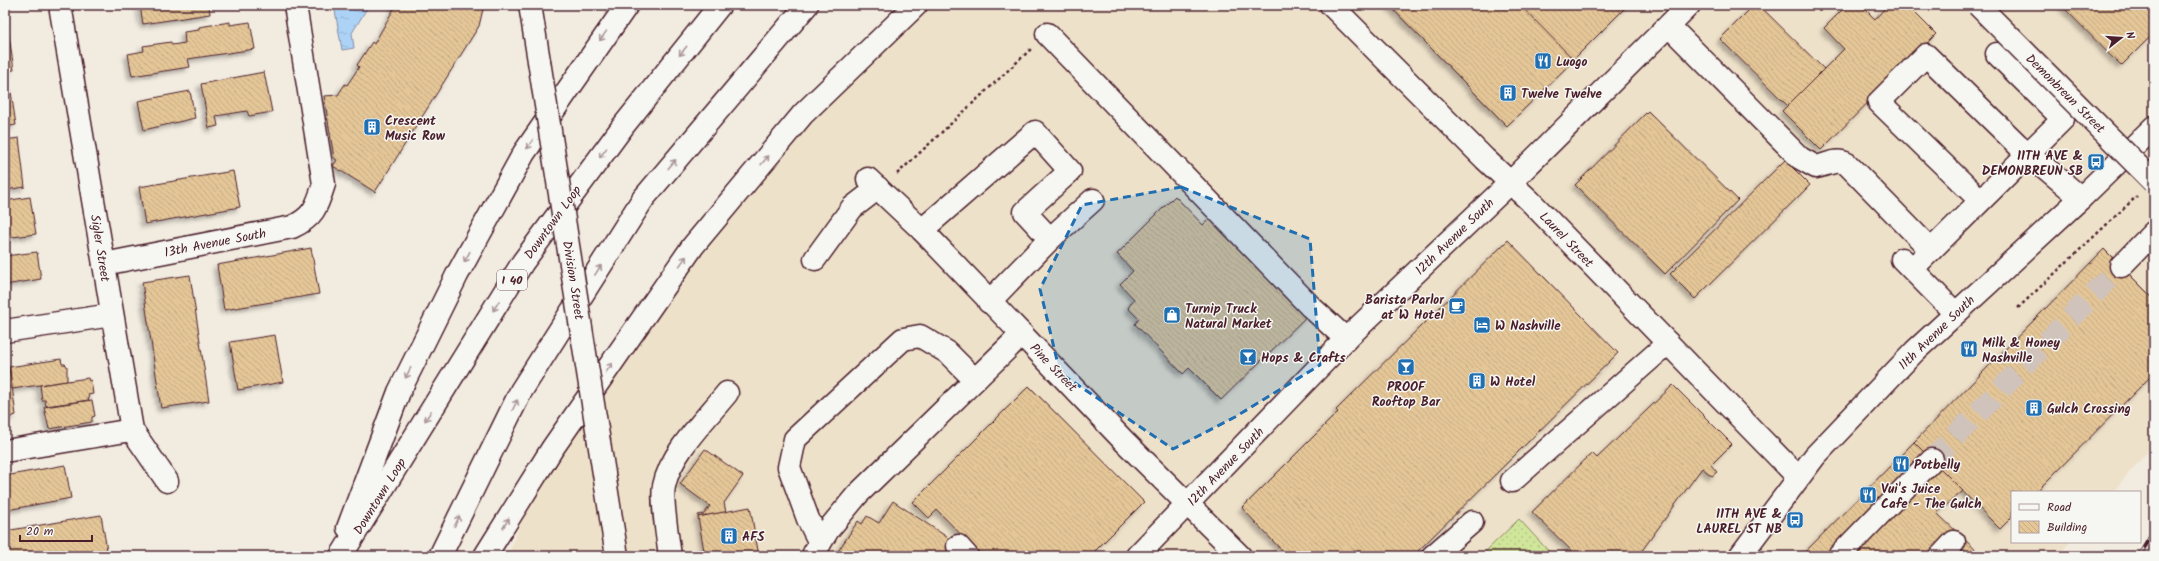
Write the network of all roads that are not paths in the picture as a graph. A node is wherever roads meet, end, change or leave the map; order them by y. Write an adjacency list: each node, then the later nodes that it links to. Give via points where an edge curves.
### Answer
1 (60, 5): 26 (main road, Sigler Street)
2 (294, 5): 26 (main road, 13th Avenue South, via 324,184 318,206 306,220 292,227)
3 (530, 5): 50 (main road, Division Street, bridge)
4 (627, 5): 46 (main road, one-way to 46, via 524,153 458,276 399,392)
5 (720, 5): 47 (main road, Downtown Loop / I 40, one-way to 47, via 624,125 523,262)
6 (807, 5): 48 (main road, one-way to 6, via 521,391 643,199)
7 (916, 5): 49 (main road, one-way to 7, via 552,450 693,246 803,114)
8 (1331, 5): 17 (main road, Laurel Street)
9 (1689, 5): 11 (main road, 12th Avenue South)
10 (1978, 5): 16 (main road, Demonbreun Street, bridge)
11 (1669, 26): 17 (main road, 12th Avenue South); 24 (main road, via 1800,158 1816,167 1834,161 1847,164)
12 (1047, 34): 33 (main road, via 1311,307)
13 (1997, 54): 15 (main road, via 2062,119)
14 (2154, 127): 18 (main road, 11th Avenue South)
15 (2027, 153): 18 (main road); 20 (main road); 20 (main road, via 1926,55 1879,102)
16 (2153, 181)
17 (1510, 183): 33 (main road, 12th Avenue South); 34 (main road, Laurel Street)
18 (2081, 198): 29 (main road, 11th Avenue South)
19 (1094, 200): 23 (main road)
20 (1980, 200): 24 (main road)
21 (922, 230): 23 (main road, via 1035,132 1070,171 1025,212); 25 (main road, Pine Street, via 873,184); 28 (main road, Pine Street)
22 (2154, 232): 27 (main road)
23 (1050, 239): 28 (main road)
24 (1931, 250): 29 (main road, via 1907,264)
25 (815, 259)
26 (104, 264): 30 (main road, Sigler Street)
27 (2121, 266)
28 (989, 302): 32 (main road, Pine Street)
29 (1955, 313): 40 (main road, 11th Avenue South, via 1885,382)
30 (112, 315): 31 (main road); 37 (main road, Sigler Street)
31 (5, 331)
32 (1022, 334): 35 (main road); 43 (main road, Pine Street, via 1125,442)
33 (1346, 339): 43 (main road, 12th Avenue South)
34 (1668, 342): 40 (main road, Laurel Street); 42 (main road)
35 (975, 380): 45 (main road, via 857,495 828,530); 45 (main road, via 947,352 920,336 903,339 795,439 789,467)
36 (727, 393): 51 (main road, via 674,458 668,472 664,487)
37 (132, 430): 38 (main road); 41 (main road, Sigler Street)
38 (5, 451)
39 (1932, 460): 56 (main road)
40 (1798, 477): 55 (main road, 11th Avenue South)
41 (167, 481)
42 (1512, 481)
43 (1189, 503): 52 (main road, 12th Avenue South); 53 (main road, Pine Street)
44 (1472, 522): 54 (main road)
45 (816, 550)
46 (337, 556)
47 (341, 556)
48 (440, 556)
49 (485, 556)
50 (617, 556)
51 (670, 556)
52 (1137, 556)
53 (1240, 556)
54 (1432, 556)
55 (1740, 556)
56 (1839, 556)

